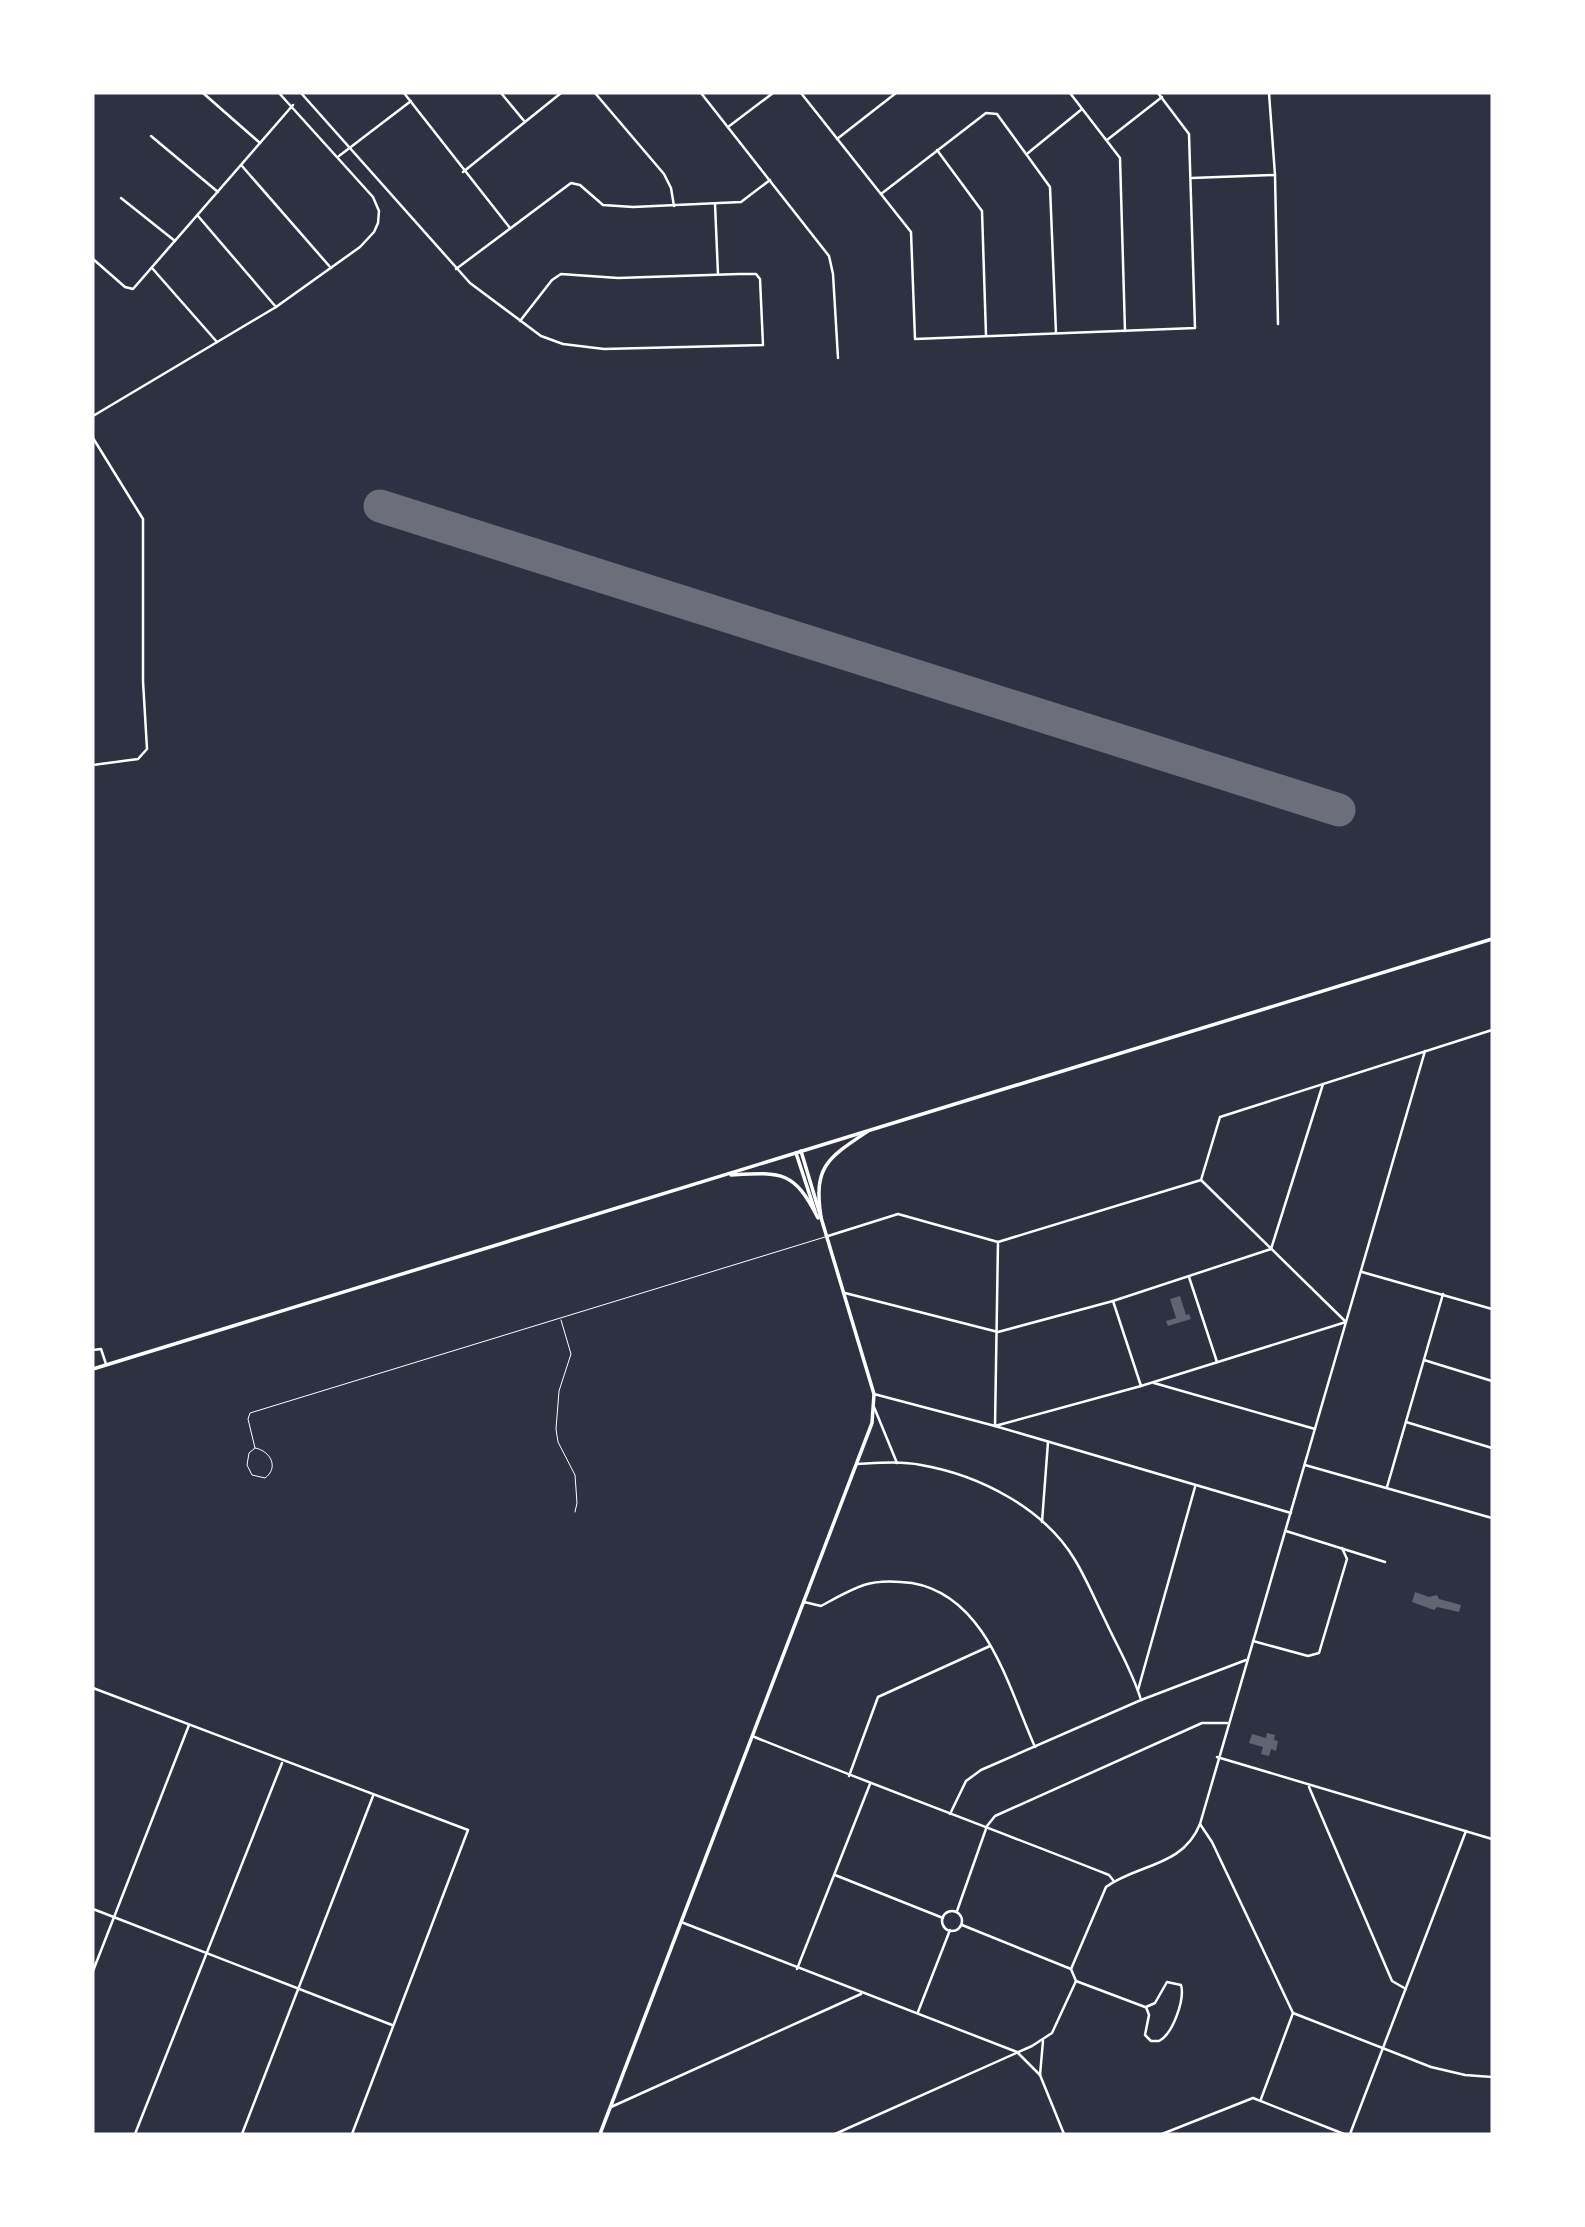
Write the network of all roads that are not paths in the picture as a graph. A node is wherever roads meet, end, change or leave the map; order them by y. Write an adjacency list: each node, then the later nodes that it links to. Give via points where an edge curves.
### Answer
1 (203, 93): 24 (street)
2 (279, 93): 17 (street)
3 (301, 93): 25 (street)
4 (404, 93): 16 (street)
5 (500, 93): 19 (street)
6 (561, 93): 19 (street)
7 (595, 93): 38 (street, via 664,174)
8 (701, 93): 20 (street)
9 (773, 93): 20 (street)
10 (801, 93): 22 (street)
11 (896, 93): 22 (street)
12 (1070, 93): 18 (street)
13 (1158, 93): 15 (street)
14 (1269, 93): 31 (street)
15 (1162, 97): 23 (street); 32 (street, via 1189,132)
16 (411, 101): 25 (street); 30 (street)
17 (293, 105): 24 (street); 28 (street)
18 (1082, 109): 23 (street); 27 (street)
19 (526, 122): 30 (street)
20 (728, 127): 33 (street)
21 (151, 136): 34 (street)
22 (837, 139): 35 (street)
23 (1107, 140): 50 (street, via 1122,168)
24 (260, 143): 29 (street)
25 (350, 148): 28 (street); 45 (street)
26 (937, 150): 27 (street, via 989,112 997,114); 35 (street); 52 (street, via 982,211)
27 (1028, 153): 51 (street, via 1050,187)
28 (339, 156): 44 (street, via 373,197 380,217 370,238)
29 (242, 166): 34 (street); 44 (street)
30 (463, 172): 40 (street)
31 (1275, 175): 32 (street); 49 (street)
32 (1192, 178): 50 (street, via 1198,323 1193,329)
33 (771, 180): 37 (street, via 745,200); 54 (street, via 831,260)
34 (219, 193): 39 (street)
35 (880, 194): 52 (street, via 912,234 915,339)
36 (121, 198): 41 (street)
37 (715, 203): 38 (street); 46 (street)
38 (674, 206): 40 (street, via 611,206 597,202 580,185 571,183)
39 (198, 216): 41 (street); 47 (street)
40 (510, 228): 45 (street)
41 (175, 241): 43 (street)
42 (93, 259): 43 (street, via 131,290)
43 (152, 268): 53 (street)
44 (331, 268): 47 (street)
45 (457, 269): 48 (street)
46 (718, 274): 48 (street, via 618,278 561,274); 48 (street, via 759,277 763,345 585,348 548,340)
47 (276, 307): 53 (street)
48 (520, 321)
49 (1278, 324)
50 (1125, 331): 51 (street)
51 (1056, 333): 52 (street)
52 (986, 336)
53 (216, 342): 55 (street)
54 (838, 358)
55 (93, 416)
56 (93, 438): 57 (street, via 133,497 144,522 147,749 138,759)
57 (93, 765)
58 (1492, 939): 62 (main road)
59 (1492, 1030): 60 (street)
60 (1425, 1051): 61 (street); 70 (street)
61 (1323, 1084): 65 (street, via 1220,1117); 69 (street)
62 (873, 1128): 63 (main road); 66 (main road, via 835,1153 822,1168 817,1186)
63 (799, 1152): 64 (main road); 66 (main road)
64 (722, 1175): 66 (main road, via 781,1175 804,1190); 82 (main road)
65 (1201, 1180): 68 (street); 69 (street)
66 (819, 1217): 67 (main road)
67 (826, 1237): 68 (street, via 898,1214); 72 (main road); 76 (lane)
68 (998, 1242): 78 (street)
69 (1272, 1249): 71 (street); 77 (street)
70 (1362, 1272): 73 (street); 77 (street)
71 (1189, 1277): 74 (street); 81 (street)
72 (845, 1293): 78 (street); 87 (main road)
73 (1443, 1294): 75 (street); 80 (street)
74 (1114, 1301): 78 (street); 86 (street)
75 (1492, 1308)
76 (560, 1318): 93 (lane, via 250,1413); 100 (lane, via 570,1354 559,1391 556,1429 575,1475)
77 (1346, 1322): 81 (street); 91 (street)
78 (998, 1332): 90 (street)
79 (93, 1350): 82 (street, via 102,1349)
80 (1424, 1360): 84 (street); 89 (street)
81 (1217, 1362): 85 (street)
82 (106, 1364): 83 (main road)
83 (93, 1368)
84 (1492, 1381)
85 (1151, 1382): 86 (street); 91 (street)
86 (1141, 1386): 90 (street)
87 (874, 1394): 88 (main road); 90 (street)
88 (874, 1407): 95 (street); 96 (main road)
89 (1406, 1422): 94 (street); 99 (street)
90 (996, 1426): 92 (street)
91 (1315, 1429): 97 (street)
92 (1048, 1442): 98 (street); 103 (street)
93 (255, 1448): 93 (lane, via 247,1458 249,1470 265,1478 272,1472 271,1458)
94 (1492, 1448)
95 (897, 1463): 96 (street); 103 (street, via 967,1477 1007,1496)
96 (857, 1464): 107 (main road)
97 (1305, 1465): 99 (street); 101 (street)
98 (1195, 1486): 101 (street); 112 (street)
99 (1387, 1487): 102 (street)
100 (575, 1512)
101 (1291, 1513): 104 (street)
102 (1492, 1518)
103 (1042, 1522): 112 (street, via 1074,1559)
104 (1286, 1531): 105 (street); 108 (street)
105 (1342, 1548): 106 (street); 108 (street, via 1347,1559 1319,1653 1308,1656)
106 (1385, 1562)
107 (804, 1602): 109 (street, via 821,1606 880,1581 920,1585 959,1604); 117 (main road)
108 (1253, 1641): 110 (street)
109 (990, 1646): 118 (street); 121 (street, via 878,1697)
110 (1247, 1659): 114 (street); 115 (street)
111 (94, 1688): 113 (street); 116 (street)
112 (1138, 1690): 114 (street)
113 (93, 1693)
114 (1141, 1700): 118 (street)
115 (1227, 1723): 119 (street); 127 (street, via 1202,1723 995,1816)
116 (189, 1725): 120 (street); 134 (street)
117 (752, 1736): 121 (street); 136 (main road)
118 (1035, 1747): 125 (street, via 970,1777)
119 (1217, 1757): 123 (street); 126 (street)
120 (282, 1762): 124 (street); 139 (street)
121 (849, 1776): 122 (street)
122 (870, 1784): 125 (street); 130 (street)
123 (1309, 1787): 128 (street); 144 (street, via 1392,1981)
124 (373, 1796): 145 (street); 150 (street, via 466,1828 468,1833)
125 (950, 1814): 127 (street)
126 (1200, 1824): 131 (street, via 1192,1841 1180,1851); 149 (street)
127 (987, 1826): 131 (street, via 1109,1875); 133 (street)
128 (1466, 1831): 129 (street); 144 (street)
129 (1492, 1839)
130 (834, 1875): 135 (street); 140 (street)
131 (1114, 1881): 141 (street, via 1106,1887)
132 (93, 1909): 134 (street)
133 (957, 1912): 135 (street, via 948,1911); 137 (street)
134 (114, 1916): 139 (street); 142 (street)
135 (943, 1917): 138 (street)
136 (681, 1922): 140 (street); 157 (main road)
137 (962, 1925): 138 (street); 141 (street)
138 (950, 1930): 148 (street)
139 (205, 1953): 145 (street); 158 (street)
140 (797, 1969): 146 (street)
141 (1071, 1969): 143 (street)
142 (93, 1971)
143 (1076, 1981): 147 (street); 151 (street, via 1055,2028)
144 (1406, 1989): 152 (street)
145 (300, 1990): 150 (street); 159 (street)
146 (861, 1994): 148 (street); 157 (street)
147 (1146, 2007): 147 (street, via 1146,2038 1163,2039 1182,1995 1181,1985 1164,1984 1155,2003)
148 (918, 2013): 153 (street)
149 (1293, 2013): 152 (street); 156 (street)
150 (392, 2025): 160 (street)
151 (1045, 2038): 153 (street); 154 (street)
152 (1384, 2048): 155 (street, via 1446,2071); 166 (street)
153 (1017, 2052): 154 (street); 162 (street)
154 (1040, 2075): 163 (street)
155 (1492, 2077)
156 (1261, 2099): 164 (street, via 1236,2102); 165 (street)
157 (611, 2108): 161 (main road)
158 (135, 2134)
159 (242, 2134)
160 (352, 2134)
161 (600, 2134)
162 (835, 2134)
163 (1064, 2134)
164 (1162, 2134)
165 (1344, 2134)
166 (1350, 2134)

